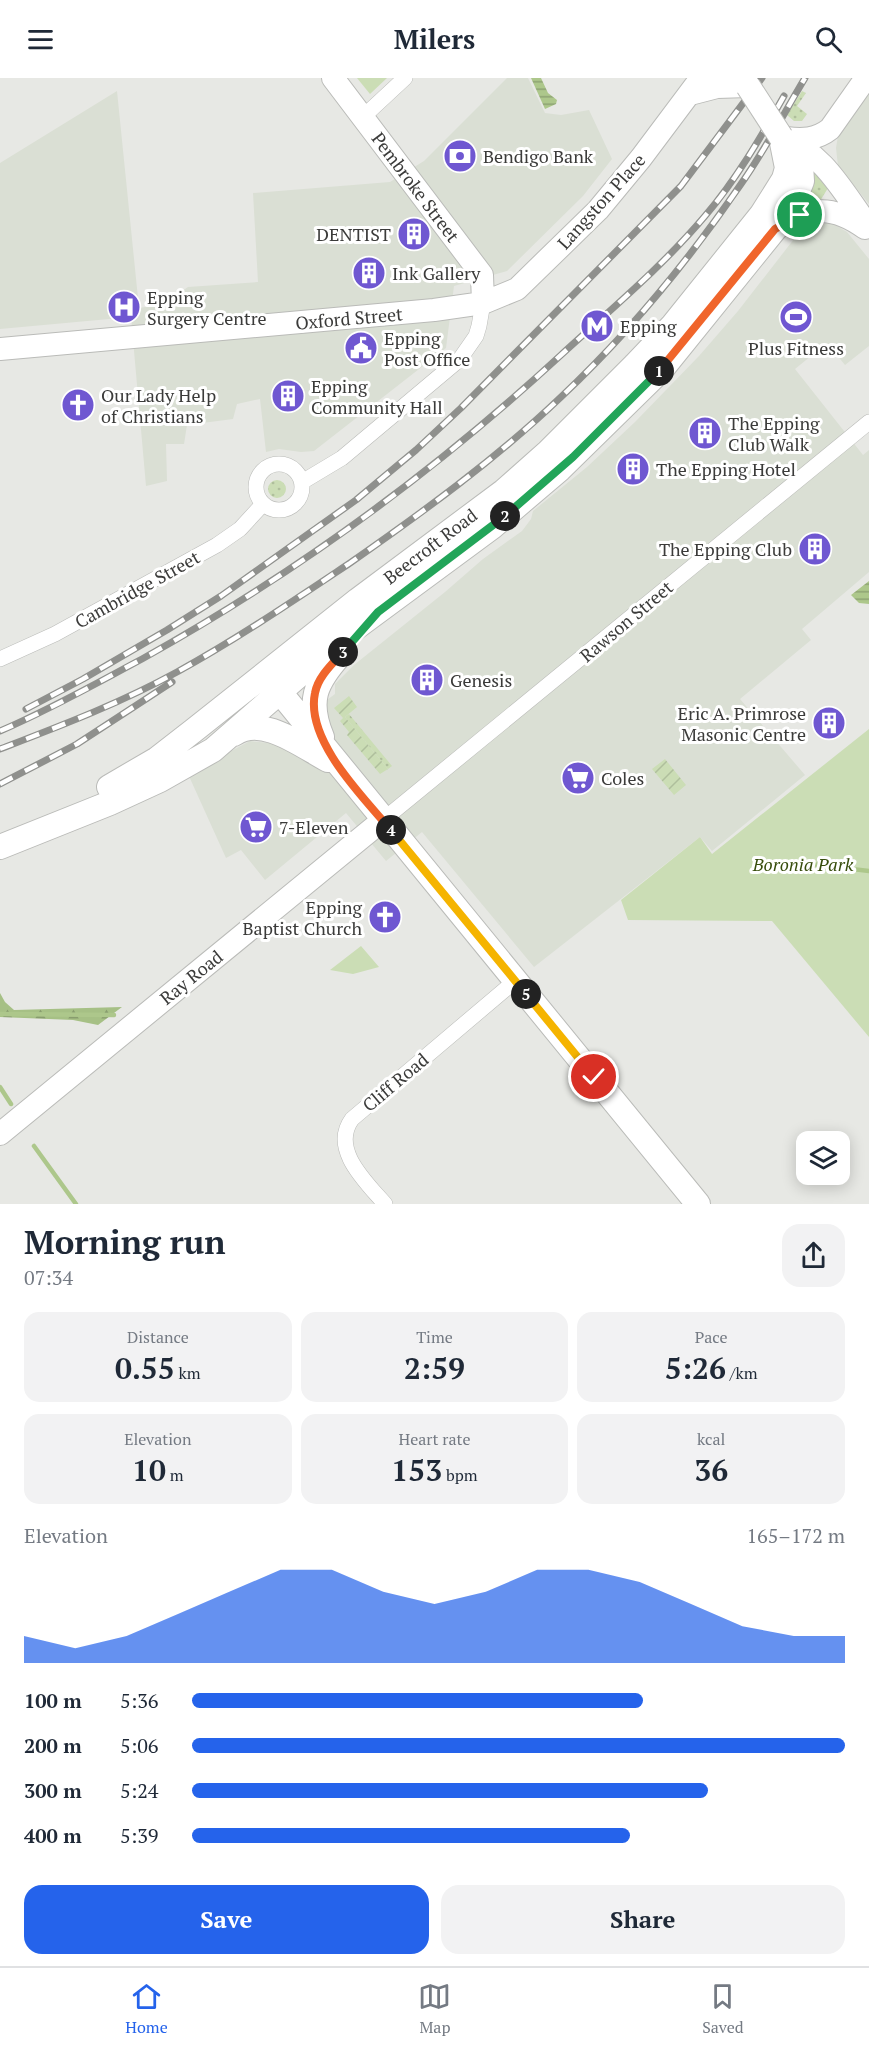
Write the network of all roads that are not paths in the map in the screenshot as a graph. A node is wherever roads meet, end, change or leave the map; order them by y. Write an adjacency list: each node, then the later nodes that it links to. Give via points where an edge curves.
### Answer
1 (333, 78): 6 (street, Pembroke Street)
2 (405, 78): 6 (street)
3 (866, 78): 7 (street)
4 (746, 82): 5 (street); 8 (main road, Beecroft Road, bridge)
5 (695, 86): 12 (street, Langston Place, via 598,210 517,289)
6 (363, 117): 12 (street, Pembroke Street, via 482,275)
7 (830, 129): 8 (street, via 811,139); 9 (street, via 823,151)
8 (781, 137): 9 (street, via 806,149); 10 (main road, Beecroft Road, via 798,157 802,182); 19 (main road, Beecroft Road, via 787,168 780,189 689,305 636,365 504,490)
9 (824, 166): 11 (street)
10 (775, 229): 11 (street, Beecroft Road, via 800,215 822,210 851,218); 17 (main road, Beecroft Road, via 662,369 599,432 515,508)
11 (869, 229)
12 (483, 303): 13 (street, Oxford Street); 15 (street, via 476,336 460,359 342,458)
13 (0, 349)
14 (869, 422): 23 (street, Rawson Street)
15 (302, 482): 16 (street, via 300,497 291,507 276,510); 16 (street, via 289,466 268,467 256,484)
16 (263, 504): 18 (street, Cambridge Street, via 240,529 217,545 55,634)
17 (378, 612): 20 (main road, Beecroft Road); 22 (main road, via 328,668 315,692 318,729)
18 (0, 659)
19 (264, 674): 20 (main road); 24 (main road, Beecroft Road, via 128,778)
20 (280, 693): 21 (main road, Beecroft Road); 22 (main road)
21 (225, 740): 22 (main road, via 238,731 273,730); 25 (main road, Beecroft Road, via 160,780)
22 (338, 765): 23 (main road)
23 (383, 820): 26 (main road); 27 (street, Ray Road)
24 (0, 833)
25 (0, 847)
26 (515, 981): 28 (street, Cliff Road, via 346,1127 349,1158); 29 (main road)
27 (0, 1134)
28 (377, 1202)
29 (698, 1204)

